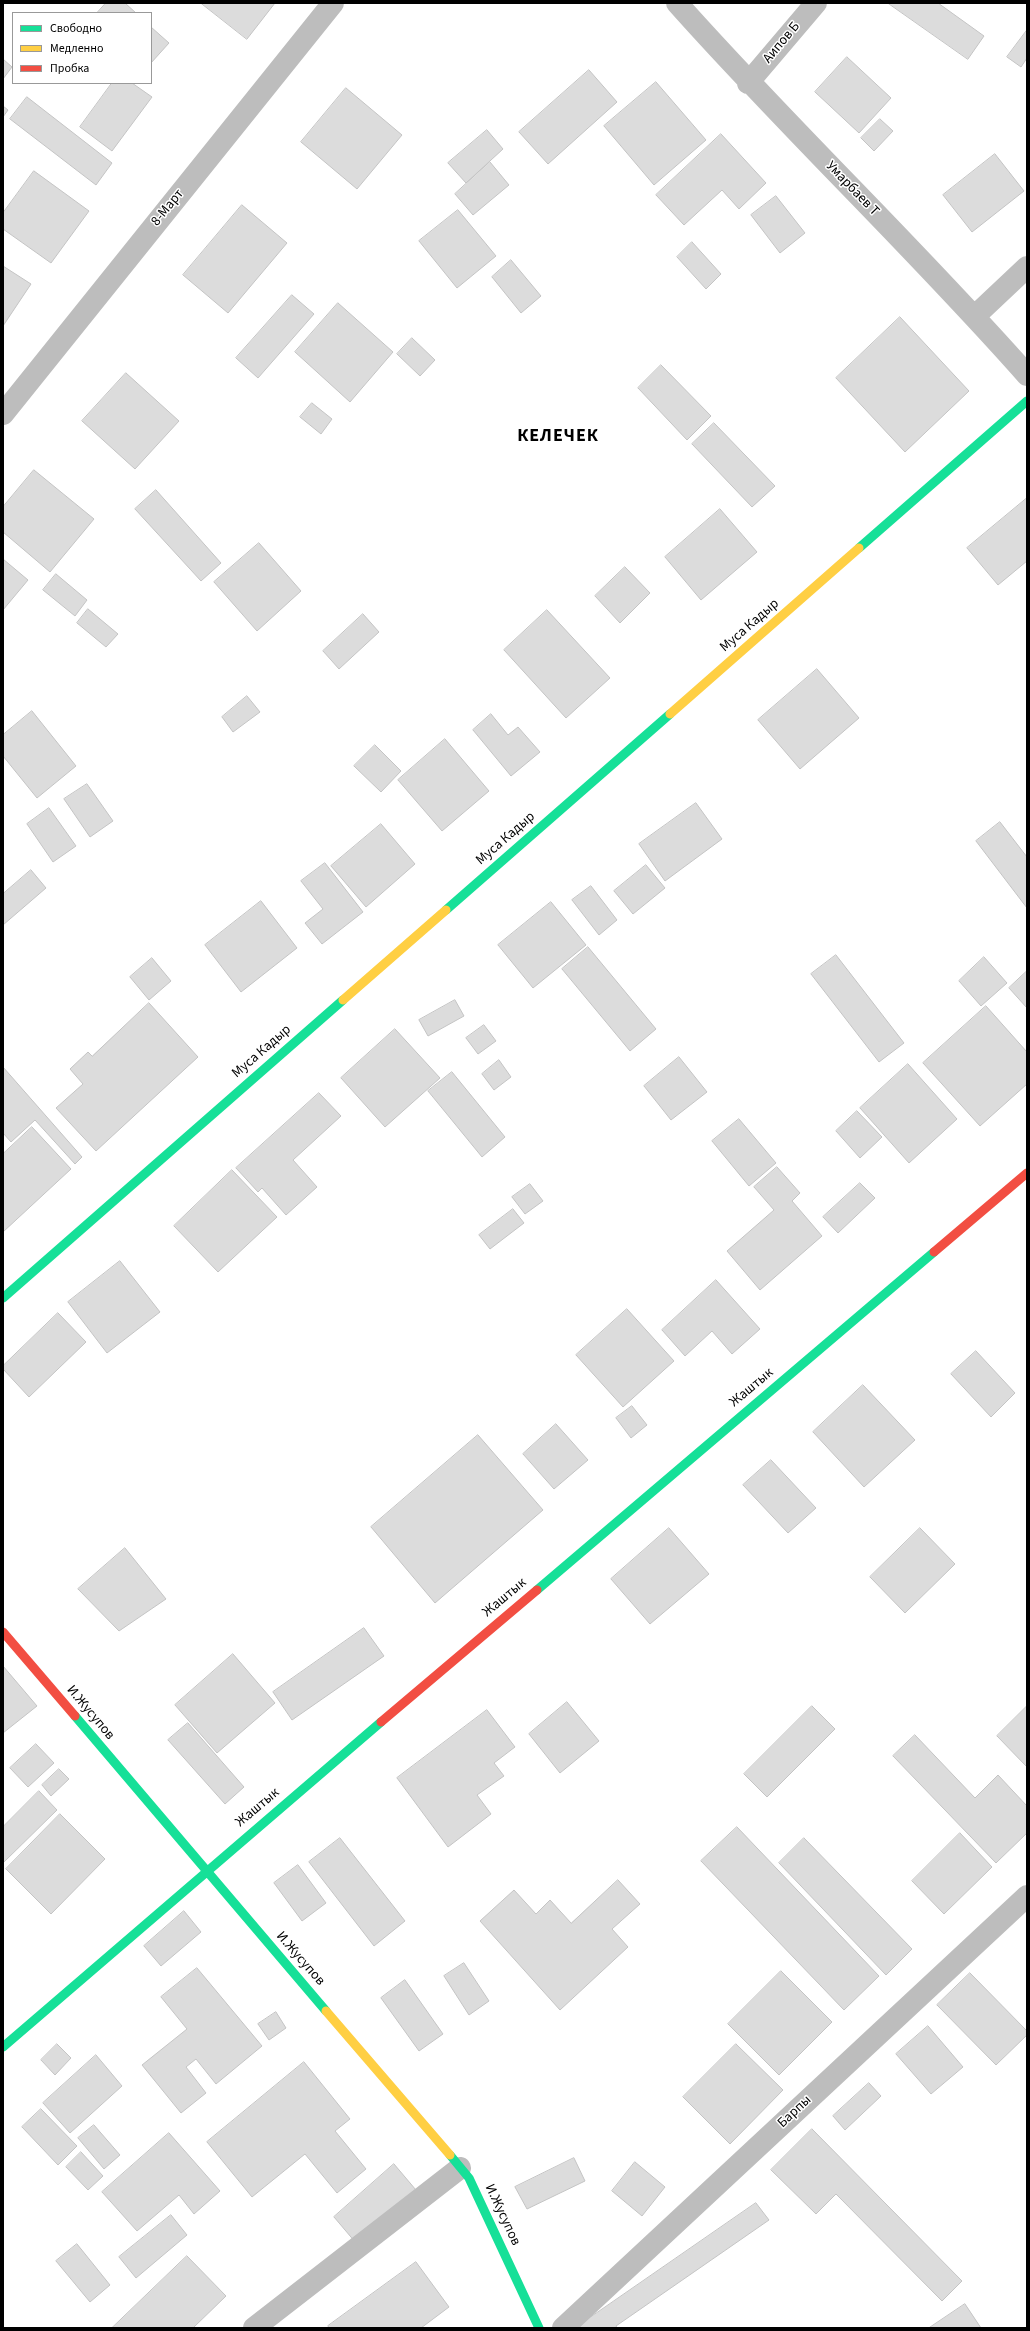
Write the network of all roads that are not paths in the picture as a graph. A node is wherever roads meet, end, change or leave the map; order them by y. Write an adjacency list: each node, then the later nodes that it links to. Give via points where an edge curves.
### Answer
1 (333, 3): 9 (street, 8-Март)
2 (677, 3): 4 (street, Умарбаев Т)
3 (816, 3): 4 (street, Аипов Б)
4 (748, 83): 6 (street, Умарбаев Т)
5 (1027, 267): 6 (street)
6 (975, 316): 7 (street, Умарбаев Т)
7 (1027, 375)
8 (1027, 401): 11 (street, Муса Кадыр)
9 (3, 414)
10 (1027, 1173): 13 (street, Жаштык)
11 (3, 1298)
12 (3, 1632): 13 (street, И.Жусупов)
13 (206, 1871): 15 (street, Жаштык); 16 (street, И.Жусупов)
14 (1027, 1896): 19 (street, Барпы)
15 (3, 2046)
16 (460, 2168): 17 (street); 18 (street, И.Жусупов, via 469,2178)
17 (254, 2328)
18 (539, 2328)
19 (563, 2328)

